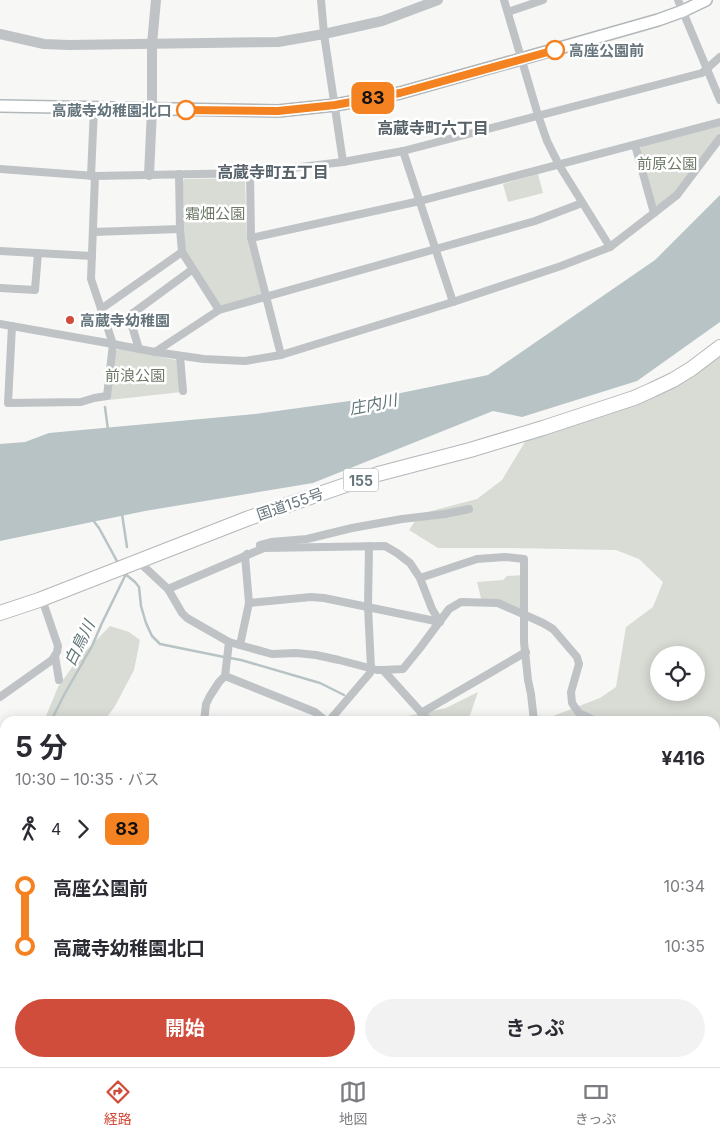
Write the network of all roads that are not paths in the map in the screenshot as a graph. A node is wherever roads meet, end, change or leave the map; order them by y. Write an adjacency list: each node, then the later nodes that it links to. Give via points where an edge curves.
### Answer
1 (156, 0): 12 (street)
2 (321, 0): 11 (street)
3 (438, 0): 11 (street, via 382,21)
4 (504, 0): 9 (street)
5 (544, 0): 9 (street)
6 (678, 0): 8 (street)
7 (706, 0): 8 (main road)
8 (683, 11): 14 (main road); 15 (street)
9 (508, 12): 14 (street)
10 (0, 34): 12 (street, via 44,44)
11 (324, 34): 12 (street, via 278,42); 17 (street)
12 (152, 44): 20 (street)
13 (720, 57): 15 (street)
14 (521, 60): 17 (main road, via 400,93); 21 (street)
15 (708, 69): 16 (street); 21 (street)
16 (720, 100)
17 (335, 105): 20 (main road, via 278,111); 26 (street)
18 (0, 106): 19 (main road)
19 (94, 108): 20 (main road); 32 (street)
20 (152, 110): 31 (street)
21 (538, 115): 25 (street); 27 (street)
22 (720, 122): 24 (street)
23 (720, 138): 35 (street, via 677,195)
24 (635, 145): 27 (street); 35 (street)
25 (403, 151): 26 (street); 33 (street)
26 (343, 162): 29 (street)
27 (559, 165): 33 (street); 34 (street)
28 (0, 169): 32 (street)
29 (250, 173): 30 (street); 38 (street)
30 (179, 174): 31 (street); 36 (street)
31 (149, 175): 32 (street)
32 (93, 176): 37 (street)
33 (420, 201): 38 (street); 40 (street)
34 (582, 204): 39 (street); 40 (street)
35 (654, 213): 39 (street)
36 (180, 230): 37 (street); 42 (street)
37 (93, 232): 44 (street)
38 (251, 238): 47 (street)
39 (610, 247): 48 (street)
40 (435, 249): 47 (street); 48 (street)
41 (0, 251): 43 (street)
42 (182, 252): 45 (street); 49 (street)
43 (38, 253): 44 (street); 46 (street, via 35,290)
44 (92, 256): 49 (street, via 91,279)
45 (193, 268): 50 (street); 55 (street, via 129,316)
46 (0, 288)
47 (266, 298): 50 (street); 57 (street)
48 (453, 302): 57 (street)
49 (101, 309): 53 (street)
50 (219, 310): 56 (street)
51 (0, 324): 52 (street)
52 (12, 326): 53 (street); 60 (street)
53 (113, 344): 55 (street); 60 (street, via 106,396 82,402 8,403)
54 (720, 347): 65 (highway, 国道155号 / 155, via 673,380 634,398 470,450 378,474 249,518)
55 (140, 349): 56 (street)
56 (155, 352): 58 (street)
57 (281, 355): 58 (street, via 245,360)
58 (180, 356): 61 (street)
59 (0, 378): 60 (street)
60 (9, 378)
61 (183, 391)
62 (469, 508): 64 (street, via 307,539 263,543)
63 (369, 546): 64 (street, via 264,548); 66 (street, via 385,546 398,553); 70 (street)
64 (245, 556): 67 (street); 69 (street)
65 (138, 561): 67 (street); 68 (highway, 国道155号 / 155)
66 (420, 578): 72 (street, via 477,559 524,559); 73 (street)
67 (168, 589): 75 (street, via 187,618)
68 (42, 599): 71 (highway, 国道155号 / 155); 77 (street, via 58,646)
69 (249, 603): 70 (street, via 324,598); 74 (street)
70 (368, 607): 73 (street); 78 (street)
71 (0, 613)
72 (524, 614): 73 (street, via 498,603 461,602 450,609); 76 (street); 89 (street, via 553,629 577,657 579,664 571,692 572,703)
73 (440, 622): 79 (street, via 403,669)
74 (240, 645): 75 (street); 78 (street, via 272,654 316,655)
75 (229, 646): 80 (street)
76 (526, 652): 83 (street); 88 (street)
77 (55, 656): 81 (street); 82 (street)
78 (371, 668): 79 (street); 86 (street)
79 (383, 670): 83 (street)
80 (225, 676): 84 (street, via 210,696); 85 (street)
81 (59, 680)
82 (0, 697)
83 (421, 713): 87 (street)
84 (205, 716)
85 (321, 716)
86 (332, 716)
87 (424, 716)
88 (533, 716)
89 (586, 716)

